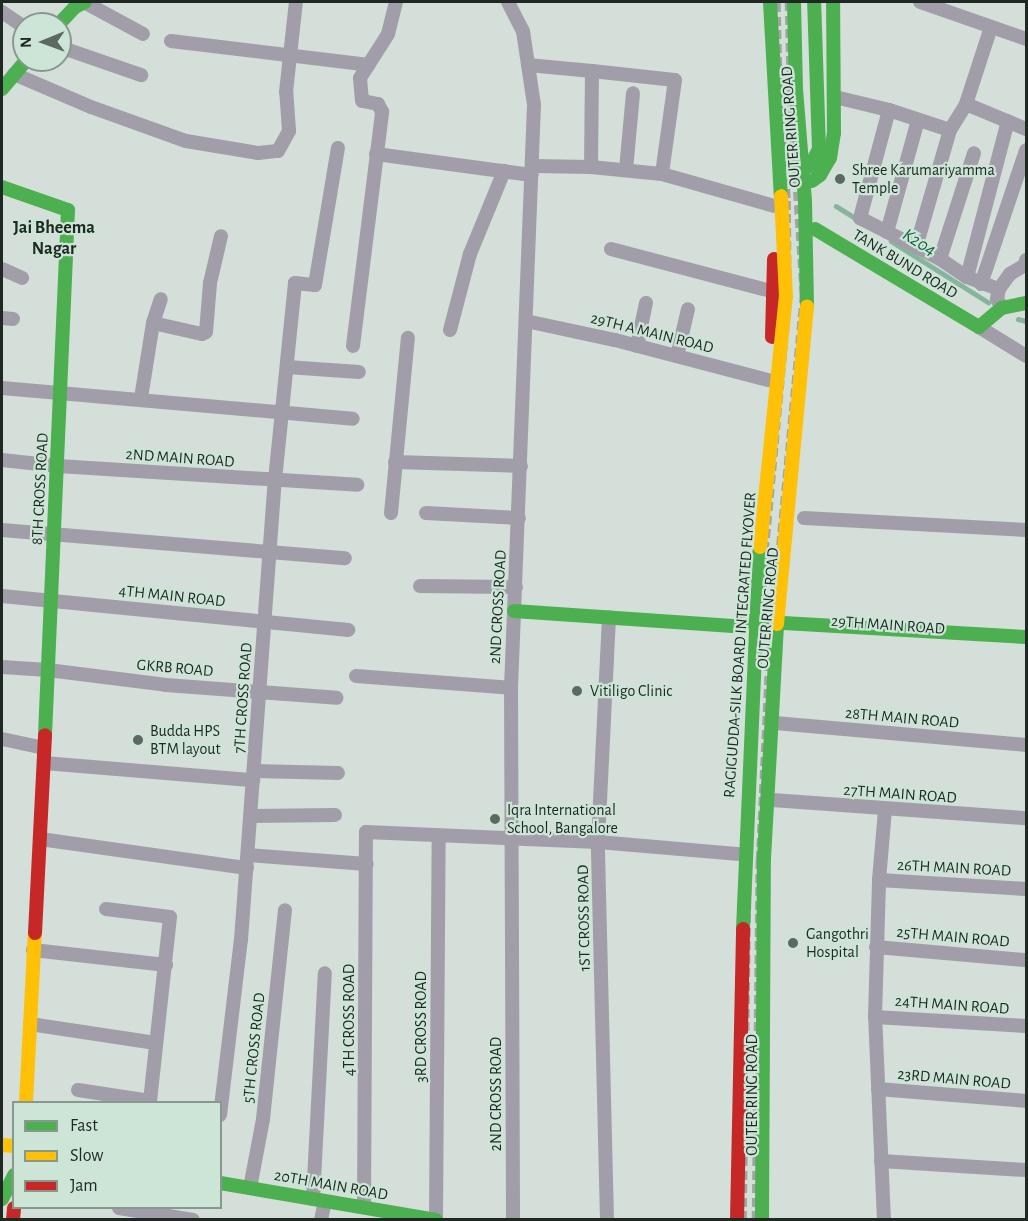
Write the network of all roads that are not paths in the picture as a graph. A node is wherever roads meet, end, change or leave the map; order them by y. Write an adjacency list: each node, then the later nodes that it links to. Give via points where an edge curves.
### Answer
1 (85, 2): 12 (main road); 14 (street)
2 (296, 2): 18 (street)
3 (396, 2): 19 (street, via 392,27)
4 (508, 2): 20 (street, 2ND CROSS ROAD, via 523,31)
5 (762, 2): 45 (main road, OUTER RING ROAD, via 764,99)
6 (770, 2): 168 (main road, RAGIGUDDA-SILK BOARD INTEGRATED FLYOVER, bridge, via 786,297 760,544 753,662 744,857)
7 (794, 2): 169 (main road, bridge, via 808,297 772,691 764,858)
8 (801, 2): 38 (main road, OUTER RING ROAD)
9 (814, 2): 38 (main road, via 819,149)
10 (833, 2): 26 (main road)
11 (920, 2): 13 (street)
12 (70, 12)
13 (991, 27): 15 (street); 27 (street)
14 (143, 34)
15 (1026, 39)
16 (171, 41): 18 (street)
17 (72, 50): 23 (street)
18 (291, 57): 19 (street); 22 (street, via 286,92 289,131 278,151 258,153 186,141)
19 (369, 64): 36 (street, via 360,78 360,97 381,106)
20 (528, 64): 21 (street); 39 (street, 2ND CROSS ROAD, via 534,105)
21 (592, 71): 37 (street); 42 (street, via 675,80)
22 (14, 74): 24 (main road)
23 (141, 75)
24 (2, 89)
25 (633, 93): 40 (street)
26 (835, 97): 28 (street); 43 (main road, via 830,158)
27 (966, 104): 30 (street); 32 (street)
28 (889, 110): 29 (street); 47 (street, via 860,218)
29 (918, 120): 32 (street); 47 (street)
30 (1008, 121): 31 (street); 54 (street)
31 (1026, 129)
32 (950, 130): 49 (street)
33 (338, 148): 73 (street, 7TH CROSS ROAD, via 315,285 295,283)
34 (1026, 150): 56 (street)
35 (974, 153): 51 (street)
36 (376, 154): 41 (street); 69 (street)
37 (591, 166): 39 (street); 40 (street)
38 (810, 166): 43 (main road, OUTER RING ROAD)
39 (532, 170): 41 (street); 64 (street, 2ND CROSS ROAD)
40 (626, 170): 42 (street)
41 (504, 171): 67 (street, via 470,254)
42 (662, 174): 45 (street)
43 (812, 181): 46 (main road, OUTER RING ROAD)
44 (2, 187): 77 (main road, 8TH CROSS ROAD, via 68,210)
45 (774, 207): 58 (main road, OUTER RING ROAD)
46 (815, 229): 66 (main road, TANK BUND ROAD); 104 (main road, OUTER RING ROAD, via 816,290)
47 (887, 232): 49 (street)
48 (221, 236): 65 (street, via 210,283 206,332)
49 (916, 247): 51 (street)
50 (611, 249): 58 (street)
51 (940, 259): 54 (street)
52 (1026, 263): 57 (street, via 1010,274)
53 (2, 269): 55 (street)
54 (967, 277): 56 (street)
55 (22, 278)
56 (981, 284): 57 (street)
57 (999, 289): 62 (street)
58 (775, 292): 75 (main road, OUTER RING ROAD)
59 (161, 299): 65 (street)
60 (646, 303): 70 (street)
61 (1026, 303): 62 (main road)
62 (1002, 308): 66 (main road)
63 (688, 309): 71 (street)
64 (526, 321): 70 (street, 29TH A MAIN ROAD); 84 (street, 2ND CROSS ROAD)
65 (153, 323): 78 (street)
66 (979, 327): 72 (street, TANK BUND ROAD)
67 (450, 330)
68 (408, 338): 82 (street)
69 (353, 346)
70 (637, 346): 71 (street, 29TH A MAIN ROAD)
71 (677, 356): 75 (street, 29TH A MAIN ROAD)
72 (1026, 356)
73 (287, 367): 74 (street); 79 (street, 7TH CROSS ROAD)
74 (359, 372)
75 (768, 380): 103 (main road, OUTER RING ROAD)
76 (2, 387): 77 (street)
77 (61, 392): 78 (street); 83 (main road, 8TH CROSS ROAD)
78 (141, 398): 79 (street)
79 (281, 413): 80 (street); 85 (street, 7TH CROSS ROAD)
80 (353, 419)
81 (2, 459): 83 (street, 2ND MAIN ROAD)
82 (395, 462): 84 (street); 87 (street)
83 (58, 466): 85 (street, 2ND MAIN ROAD); 93 (main road, 8TH CROSS ROAD)
84 (521, 466): 89 (street, 2ND CROSS ROAD)
85 (275, 480): 86 (street, 2ND MAIN ROAD); 94 (street, 7TH CROSS ROAD)
86 (357, 485)
87 (391, 513)
88 (426, 513): 89 (street)
89 (519, 518): 97 (street, 2ND CROSS ROAD)
90 (804, 518): 92 (street)
91 (2, 530): 93 (street)
92 (1026, 530)
93 (55, 532): 94 (street); 99 (main road, 8TH CROSS ROAD)
94 (270, 551): 95 (street); 102 (street, 7TH CROSS ROAD)
95 (345, 558)
96 (420, 586): 97 (street)
97 (516, 587): 100 (street, 2ND CROSS ROAD)
98 (2, 596): 99 (street, 4TH MAIN ROAD)
99 (50, 599): 102 (street, 4TH MAIN ROAD); 109 (main road, 8TH CROSS ROAD)
100 (514, 610): 101 (main road, 29TH MAIN ROAD); 111 (street, 2ND CROSS ROAD)
101 (609, 617): 103 (main road, 29TH MAIN ROAD); 129 (street, 1ST CROSS ROAD)
102 (264, 623): 105 (street, 4TH MAIN ROAD); 112 (street, 7TH CROSS ROAD)
103 (745, 626): 104 (main road, 29TH MAIN ROAD); 130 (main road, OUTER RING ROAD)
104 (782, 629): 106 (main road, 29TH MAIN ROAD); 107 (main road, 29TH MAIN ROAD); 114 (main road, OUTER RING ROAD)
105 (343, 630)
106 (1026, 637)
107 (1026, 650)
108 (2, 667): 109 (street, GKRB ROAD)
109 (48, 670): 112 (street, GKRB ROAD, via 166,685); 117 (main road, 8TH CROSS ROAD)
110 (356, 676): 111 (street)
111 (511, 688): 127 (street, 2ND CROSS ROAD)
112 (260, 691): 113 (street, GKRB ROAD); 120 (street, 7TH CROSS ROAD)
113 (337, 698)
114 (775, 723): 116 (street, 28TH MAIN ROAD); 121 (main road, OUTER RING ROAD)
115 (2, 739): 117 (street)
116 (1026, 745)
117 (44, 748): 118 (main road, 8TH CROSS ROAD)
118 (44, 763): 120 (street); 128 (main road, 8TH CROSS ROAD)
119 (338, 773): 120 (street)
120 (254, 776): 124 (street, 7TH CROSS ROAD)
121 (772, 800): 122 (street, 27TH MAIN ROAD); 170 (main road, OUTER RING ROAD)
122 (885, 810): 125 (street, 27TH MAIN ROAD); 133 (street)
123 (335, 815): 124 (street)
124 (251, 816): 131 (street, 7TH CROSS ROAD)
125 (1026, 818)
126 (439, 836): 127 (street); 132 (street, 4TH CROSS ROAD, via 366,832); 162 (street, 3RD CROSS ROAD)
127 (511, 838): 129 (street); 165 (street, 2ND CROSS ROAD)
128 (40, 839): 131 (street); 138 (main road, 8TH CROSS ROAD)
129 (598, 842): 130 (street); 166 (street, 1ST CROSS ROAD)
130 (739, 854): 167 (main road, OUTER RING ROAD)
131 (248, 861): 132 (street); 151 (street, 7TH CROSS ROAD)
132 (367, 864): 160 (street, 4TH CROSS ROAD)
133 (879, 880): 134 (street, 26TH MAIN ROAD); 137 (street)
134 (1026, 889)
135 (106, 909): 140 (street, via 170,917)
136 (285, 910): 157 (street, 5TH CROSS ROAD, via 263,1119)
137 (876, 947): 139 (street, 25TH MAIN ROAD); 142 (street)
138 (33, 950): 140 (street); 143 (main road, 8TH CROSS ROAD)
139 (1026, 960)
140 (166, 965): 145 (street)
141 (325, 973): 159 (street)
142 (875, 1017): 144 (street, 24TH MAIN ROAD); 146 (street)
143 (30, 1024): 145 (street); 148 (main road, 8TH CROSS ROAD)
144 (1026, 1026)
145 (156, 1043): 150 (street)
146 (878, 1089): 152 (street, 23RD MAIN ROAD); 153 (street)
147 (78, 1090): 149 (street)
148 (26, 1101)
149 (144, 1101)
150 (150, 1101)
151 (222, 1101)
152 (1026, 1101)
153 (881, 1161): 154 (street); 171 (street)
154 (1026, 1170)
155 (12, 1179): 158 (main road)
156 (222, 1183): 157 (main road, 20TH MAIN ROAD)
157 (250, 1188): 159 (main road, 20TH MAIN ROAD)
158 (2, 1199)
159 (319, 1200): 160 (main road, 20TH MAIN ROAD); 164 (street)
160 (364, 1207): 162 (main road, 20TH MAIN ROAD)
161 (125, 1209): 163 (street)
162 (436, 1219)
163 (193, 1220)
164 (321, 1220)
165 (513, 1220)
166 (607, 1220)
167 (727, 1220)
168 (737, 1220)
169 (762, 1220)
170 (769, 1220)
171 (884, 1220)

